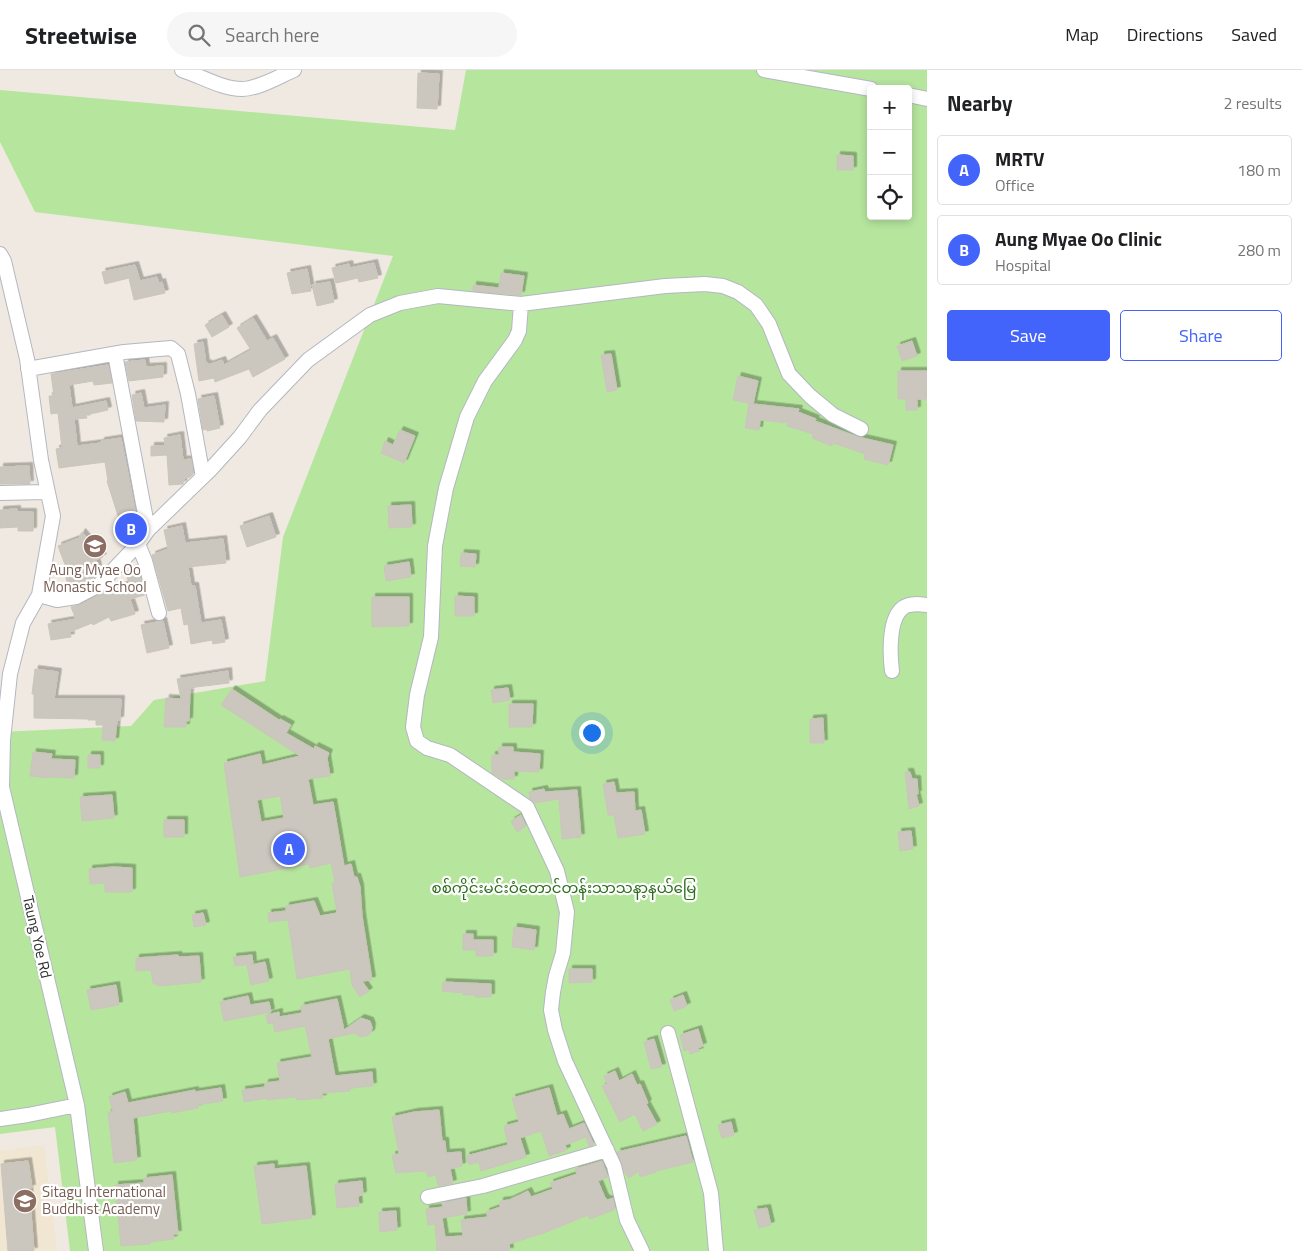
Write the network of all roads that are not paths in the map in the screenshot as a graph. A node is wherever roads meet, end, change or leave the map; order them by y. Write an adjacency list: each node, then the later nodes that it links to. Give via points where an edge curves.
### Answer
1 (182, 70): 2 (street, via 243,89)
2 (294, 70)
3 (764, 70): 4 (street)
4 (867, 88)
5 (912, 96): 6 (street)
6 (927, 98)
7 (0, 254): 8 (street, Taung Yoe Rd, via 4,261)
8 (4, 281): 11 (street, Taung Yoe Rd)
9 (521, 304): 12 (street, via 665,286 723,286 756,305 769,324 788,374 833,415); 13 (street, via 438,296 400,303 370,315 308,360); 28 (street, via 519,331 485,381 466,417 446,488 435,546 431,637 413,727 417,741 422,745 450,755 527,807 557,871 567,912 563,953 551,1010 565,1061)
10 (115, 354): 11 (street); 13 (street, via 171,348 178,354); 16 (street)
11 (28, 369): 14 (street, Taung Yoe Rd)
12 (861, 428)
13 (203, 477): 16 (street)
14 (47, 492): 15 (street); 18 (street, Taung Yoe Rd, via 53,516)
15 (0, 493)
16 (148, 530): 17 (street)
17 (138, 544): 18 (street, via 99,585 76,597 57,600); 20 (street)
18 (39, 595): 22 (street, Taung Yoe Rd, via 23,623)
19 (927, 605): 21 (street, via 903,607 896,616 891,639)
20 (160, 613)
21 (892, 671)
22 (10, 674): 23 (street); 24 (street, Taung Yoe Rd)
23 (0, 692)
24 (2, 722): 26 (street, Taung Yoe Rd, via 3,794)
25 (668, 1033): 32 (street, via 711,1193)
26 (77, 1105): 27 (street); 30 (street, Taung Yoe Rd)
27 (0, 1119)
28 (607, 1150): 29 (street, via 483,1186); 31 (street, via 620,1186 627,1220)
29 (428, 1197)
30 (96, 1251)
31 (642, 1251)
32 (716, 1251)

